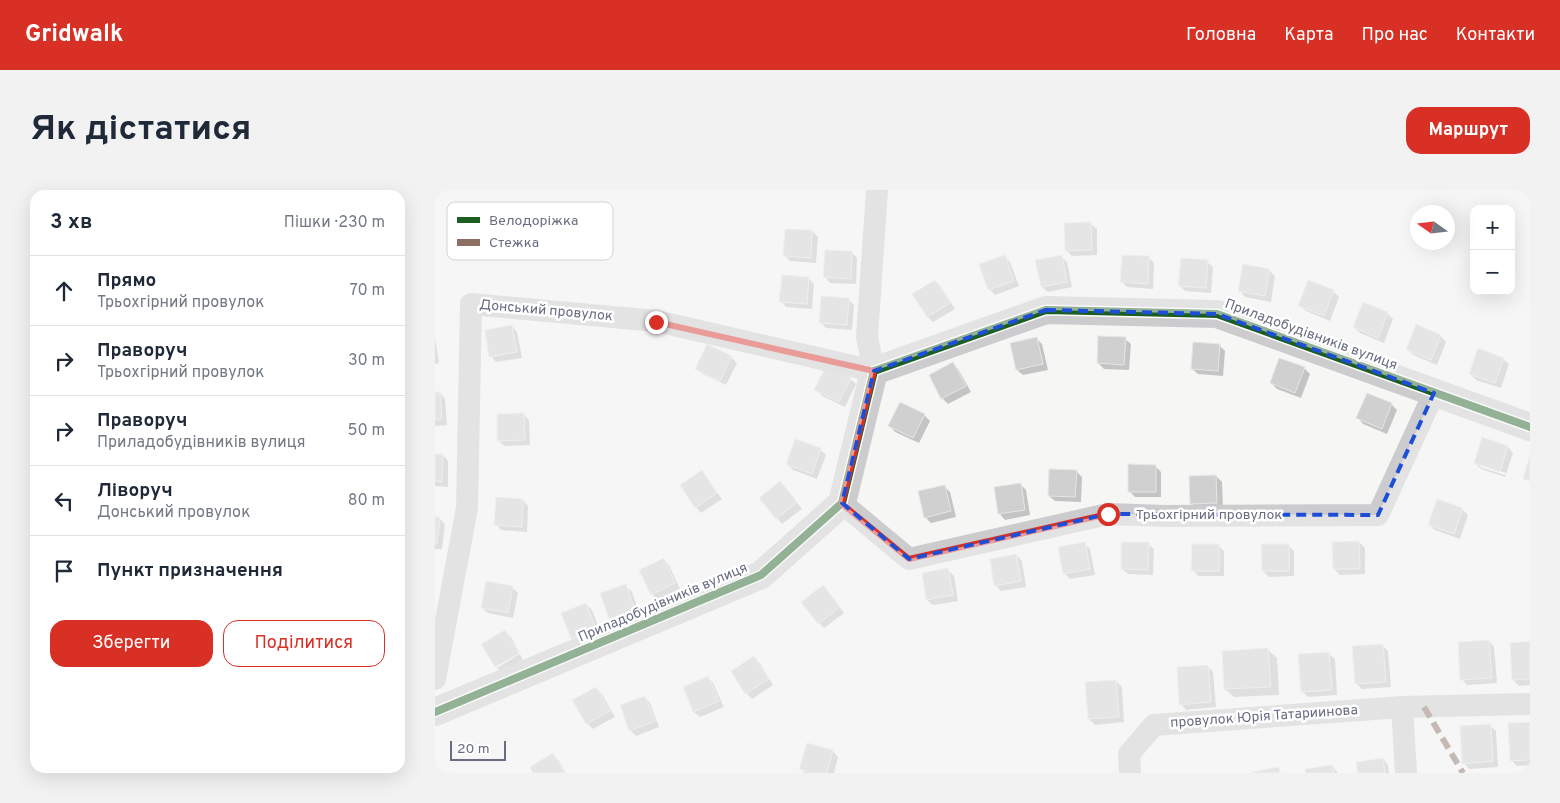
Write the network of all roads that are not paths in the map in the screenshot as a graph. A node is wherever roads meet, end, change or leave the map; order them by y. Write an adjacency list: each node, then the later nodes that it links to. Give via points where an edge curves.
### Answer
1 (877, 190): 2 (street, via 867,337)
2 (874, 371): 3 (street, Приладобудівників вулиця, via 1046,310 1217,314); 5 (street); 6 (street, Донський провулок, via 656,322 471,304 467,508)
3 (1434, 393): 4 (street, Приладобудівників вулиця); 5 (street, Трьохгірний провулок, via 1378,515 1108,514 909,559)
4 (1530, 427)
5 (842, 504): 10 (street, Приладобудівників вулиця, via 761,575)
6 (440, 628): 7 (street, Донський провулок)
7 (435, 679)
8 (1530, 704): 9 (street, провулок Юрія Татариинова)
9 (1402, 707): 11 (street, провулок Юрія Татариинова, via 1154,725 1129,754); 12 (street)
10 (435, 712)
11 (1130, 773)
12 (1406, 773)

